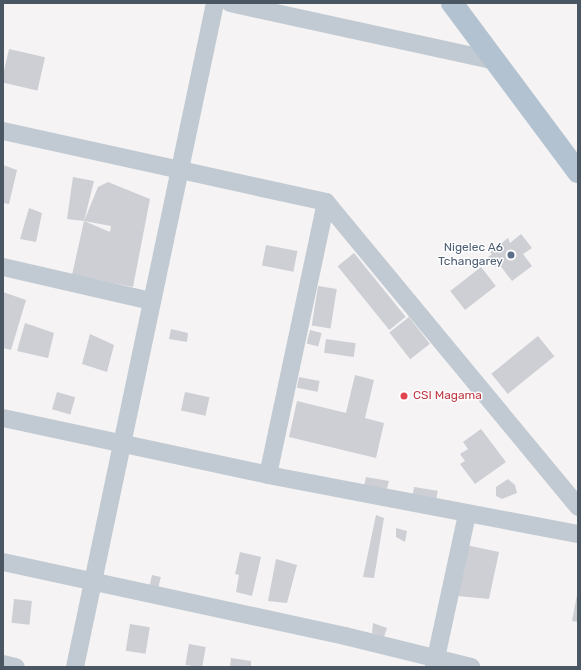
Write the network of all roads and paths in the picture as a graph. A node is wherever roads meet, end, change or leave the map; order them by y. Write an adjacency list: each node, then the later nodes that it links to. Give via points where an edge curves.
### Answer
1 (215, 3): 6 (street)
2 (230, 3): 4 (street)
3 (452, 3): 4 (main road)
4 (495, 61): 7 (main road)
5 (3, 131): 6 (street)
6 (180, 170): 8 (street); 10 (street)
7 (578, 172)
8 (326, 202): 13 (street); 14 (street)
9 (3, 267): 10 (street)
10 (152, 301): 12 (street)
11 (3, 418): 12 (street)
12 (122, 444): 13 (street); 18 (street)
13 (268, 475): 15 (street)
14 (578, 507)
15 (467, 514): 16 (street); 19 (street)
16 (578, 534)
17 (3, 562): 18 (street)
18 (93, 581): 19 (street, via 345,636); 22 (street)
19 (434, 663): 23 (street)
20 (3, 664): 21 (street)
21 (16, 667)
22 (75, 667)
23 (471, 667)

